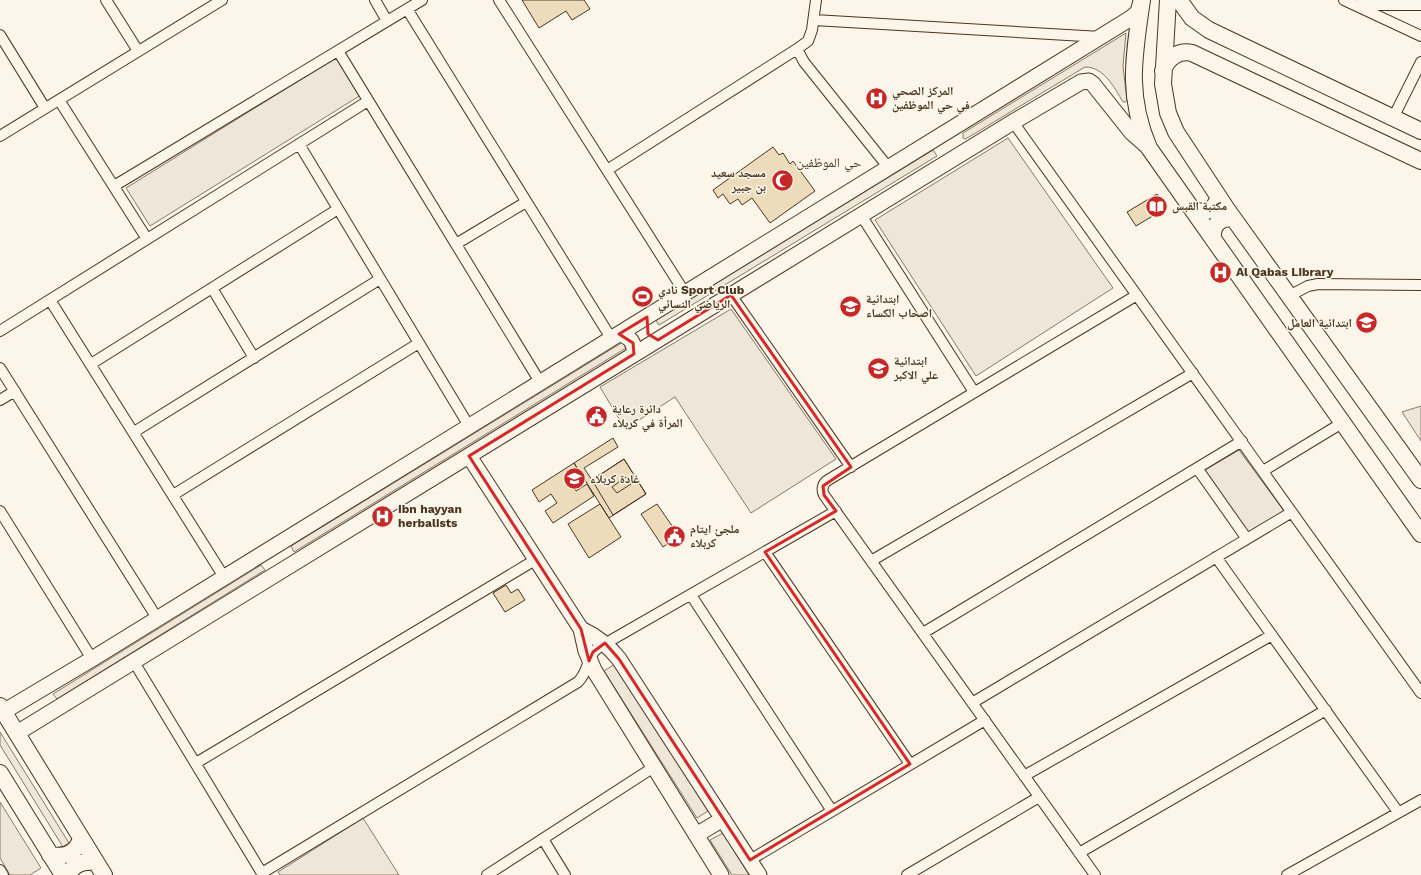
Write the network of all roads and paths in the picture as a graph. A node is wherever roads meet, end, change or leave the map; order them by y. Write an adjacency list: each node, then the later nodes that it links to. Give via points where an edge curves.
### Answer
1 (106, 0): 20 (street)
2 (222, 0): 20 (street)
3 (374, 0): 15 (street)
4 (498, 0): 39 (street)
5 (816, 0): 14 (street)
6 (1142, 0): 18 (main road, via 1134,16); 35 (main road, via 1133,86 1138,118)
7 (1168, 0): 23 (main road)
8 (1179, 0): 27 (main road, via 1192,18 1208,30)
9 (1344, 0): 11 (street)
10 (419, 1): 13 (street)
11 (1354, 5): 12 (street); 17 (street)
12 (1421, 5)
13 (407, 9): 15 (street); 42 (street)
14 (814, 20): 18 (street); 19 (street, via 808,41)
15 (387, 21): 21 (street)
16 (0, 35): 26 (street)
17 (1421, 36)
18 (1101, 37): 29 (main road)
19 (797, 49): 38 (street, via 804,62); 39 (street)
20 (138, 51): 24 (street)
21 (338, 51): 25 (street); 40 (street)
22 (1421, 62): 27 (street)
23 (1163, 74): 36 (main road, via 1165,65 1174,56 1183,52 1192,53); 41 (main road, via 1164,94 1171,123)
24 (59, 100): 26 (street); 40 (street)
25 (368, 101): 33 (street); 49 (street)
26 (45, 108): 31 (street)
27 (1393, 118): 30 (main road)
28 (1013, 122): 34 (main road); 35 (main road, via 1081,82 1088,81 1095,86 1132,133); 55 (street)
29 (957, 126): 32 (main road); 34 (main road, via 960,142)
30 (1421, 131)
31 (0, 136)
32 (933, 140): 37 (main road, via 944,145 948,156); 38 (main road)
33 (299, 144): 43 (street); 47 (street)
34 (971, 148): 37 (main road)
35 (1149, 148): 44 (main road)
36 (1421, 160)
37 (947, 162): 45 (main road)
38 (888, 167): 53 (main road)
39 (607, 170): 53 (street)
40 (114, 186): 47 (street)
41 (1219, 197): 44 (main road, via 1212,209 1198,212); 46 (main road)
42 (526, 202): 49 (street); 60 (street)
43 (338, 209): 50 (street); 52 (street)
44 (1192, 209): 48 (main road)
45 (861, 215): 54 (main road); 70 (street)
46 (1233, 218): 48 (main road, via 1226,218 1215,226); 56 (main road)
47 (147, 239): 57 (street)
48 (1213, 239): 72 (main road)
49 (456, 244): 68 (street)
50 (380, 280): 62 (street); 64 (street)
51 (1421, 285): 56 (street, via 1318,284)
52 (212, 288): 64 (street); 65 (street)
53 (685, 293): 58 (main road)
54 (731, 295): 61 (main road); 77 (street)
55 (1137, 295): 67 (street); 70 (street)
56 (1289, 296): 80 (main road)
57 (50, 300): 59 (street); 65 (street)
58 (647, 317): 60 (main road); 61 (main road, via 645,323 648,334)
59 (0, 331)
60 (615, 336): 63 (main road, via 625,335 630,338 635,348); 68 (main road)
61 (658, 340): 63 (main road)
62 (419, 343): 73 (street); 81 (street)
63 (634, 354): 76 (main road)
64 (254, 358): 74 (street)
65 (91, 364): 74 (street)
66 (0, 368): 69 (street)
67 (1193, 373): 75 (street); 92 (street)
68 (540, 382): 73 (main road)
69 (14, 391): 71 (street); 97 (street)
70 (974, 392): 77 (street)
71 (0, 400)
72 (1342, 423): 79 (street); 85 (main road)
73 (469, 426): 87 (main road)
74 (134, 432): 81 (street)
75 (1242, 441): 78 (street); 79 (street)
76 (469, 456): 91 (main road); 93 (main road)
77 (851, 467): 83 (street, via 823,486 823,492)
78 (1197, 468): 86 (street); 99 (street)
79 (1263, 471): 84 (street)
80 (1421, 480)
81 (173, 495): 94 (street)
82 (0, 511): 102 (street)
83 (836, 511): 88 (street); 92 (street)
84 (1292, 512): 86 (street); 106 (street)
85 (1421, 534)
86 (1247, 539): 90 (street)
87 (284, 540): 89 (main road); 93 (main road, via 284,551 291,560)
88 (765, 552): 96 (street); 114 (street)
89 (259, 556): 94 (main road); 95 (main road, via 271,566)
90 (1216, 557): 100 (street); 107 (street)
91 (535, 560): 98 (main road); 113 (street)
92 (871, 561): 99 (street)
93 (297, 562): 95 (main road)
94 (224, 577): 97 (main road)
95 (271, 577): 104 (main road)
96 (691, 595): 101 (street); 120 (street)
97 (157, 618): 102 (main road)
98 (581, 629): 101 (main road); 103 (main road)
99 (923, 633): 107 (street)
100 (1272, 634): 110 (street); 117 (street)
101 (605, 644): 103 (street, via 593,652); 122 (main road, via 619,659)
102 (92, 659): 105 (main road)
103 (589, 661): 115 (main road); 131 (street, via 586,673 578,682)
104 (134, 662): 108 (main road); 113 (street)
105 (50, 684): 108 (main road, via 46,691 46,700 52,705); 109 (main road)
106 (1421, 693)
107 (972, 703): 111 (street)
108 (60, 706): 112 (main road)
109 (2, 709): 112 (main road)
110 (1326, 710): 121 (street); 126 (street)
111 (985, 720): 114 (street); 117 (street)
112 (17, 733): 124 (main road)
113 (196, 763): 131 (street)
114 (910, 764): 120 (street)
115 (654, 768): 123 (main road); 125 (street)
116 (0, 773): 127 (main road)
117 (1024, 776): 118 (street)
118 (1039, 797): 126 (street); 140 (street)
119 (1421, 800): 121 (street)
120 (832, 811): 128 (street)
121 (1398, 812): 141 (street)
122 (723, 818): 123 (main road); 128 (main road)
123 (696, 835): 138 (main road)
124 (82, 838): 127 (main road, via 77,848 69,854); 129 (main road)
125 (543, 839): 136 (street); 137 (street)
126 (1079, 854): 132 (street)
127 (50, 855): 134 (main road)
128 (750, 860): 139 (main road)
129 (100, 868): 135 (main road, via 88,861 79,864)
130 (0, 870): 133 (street)
131 (263, 874)
132 (1091, 874)
133 (3, 875)
134 (63, 875)
135 (68, 875)
136 (487, 875)
137 (565, 875)
138 (721, 875)
139 (759, 875)
140 (907, 875)
141 (1287, 875)

